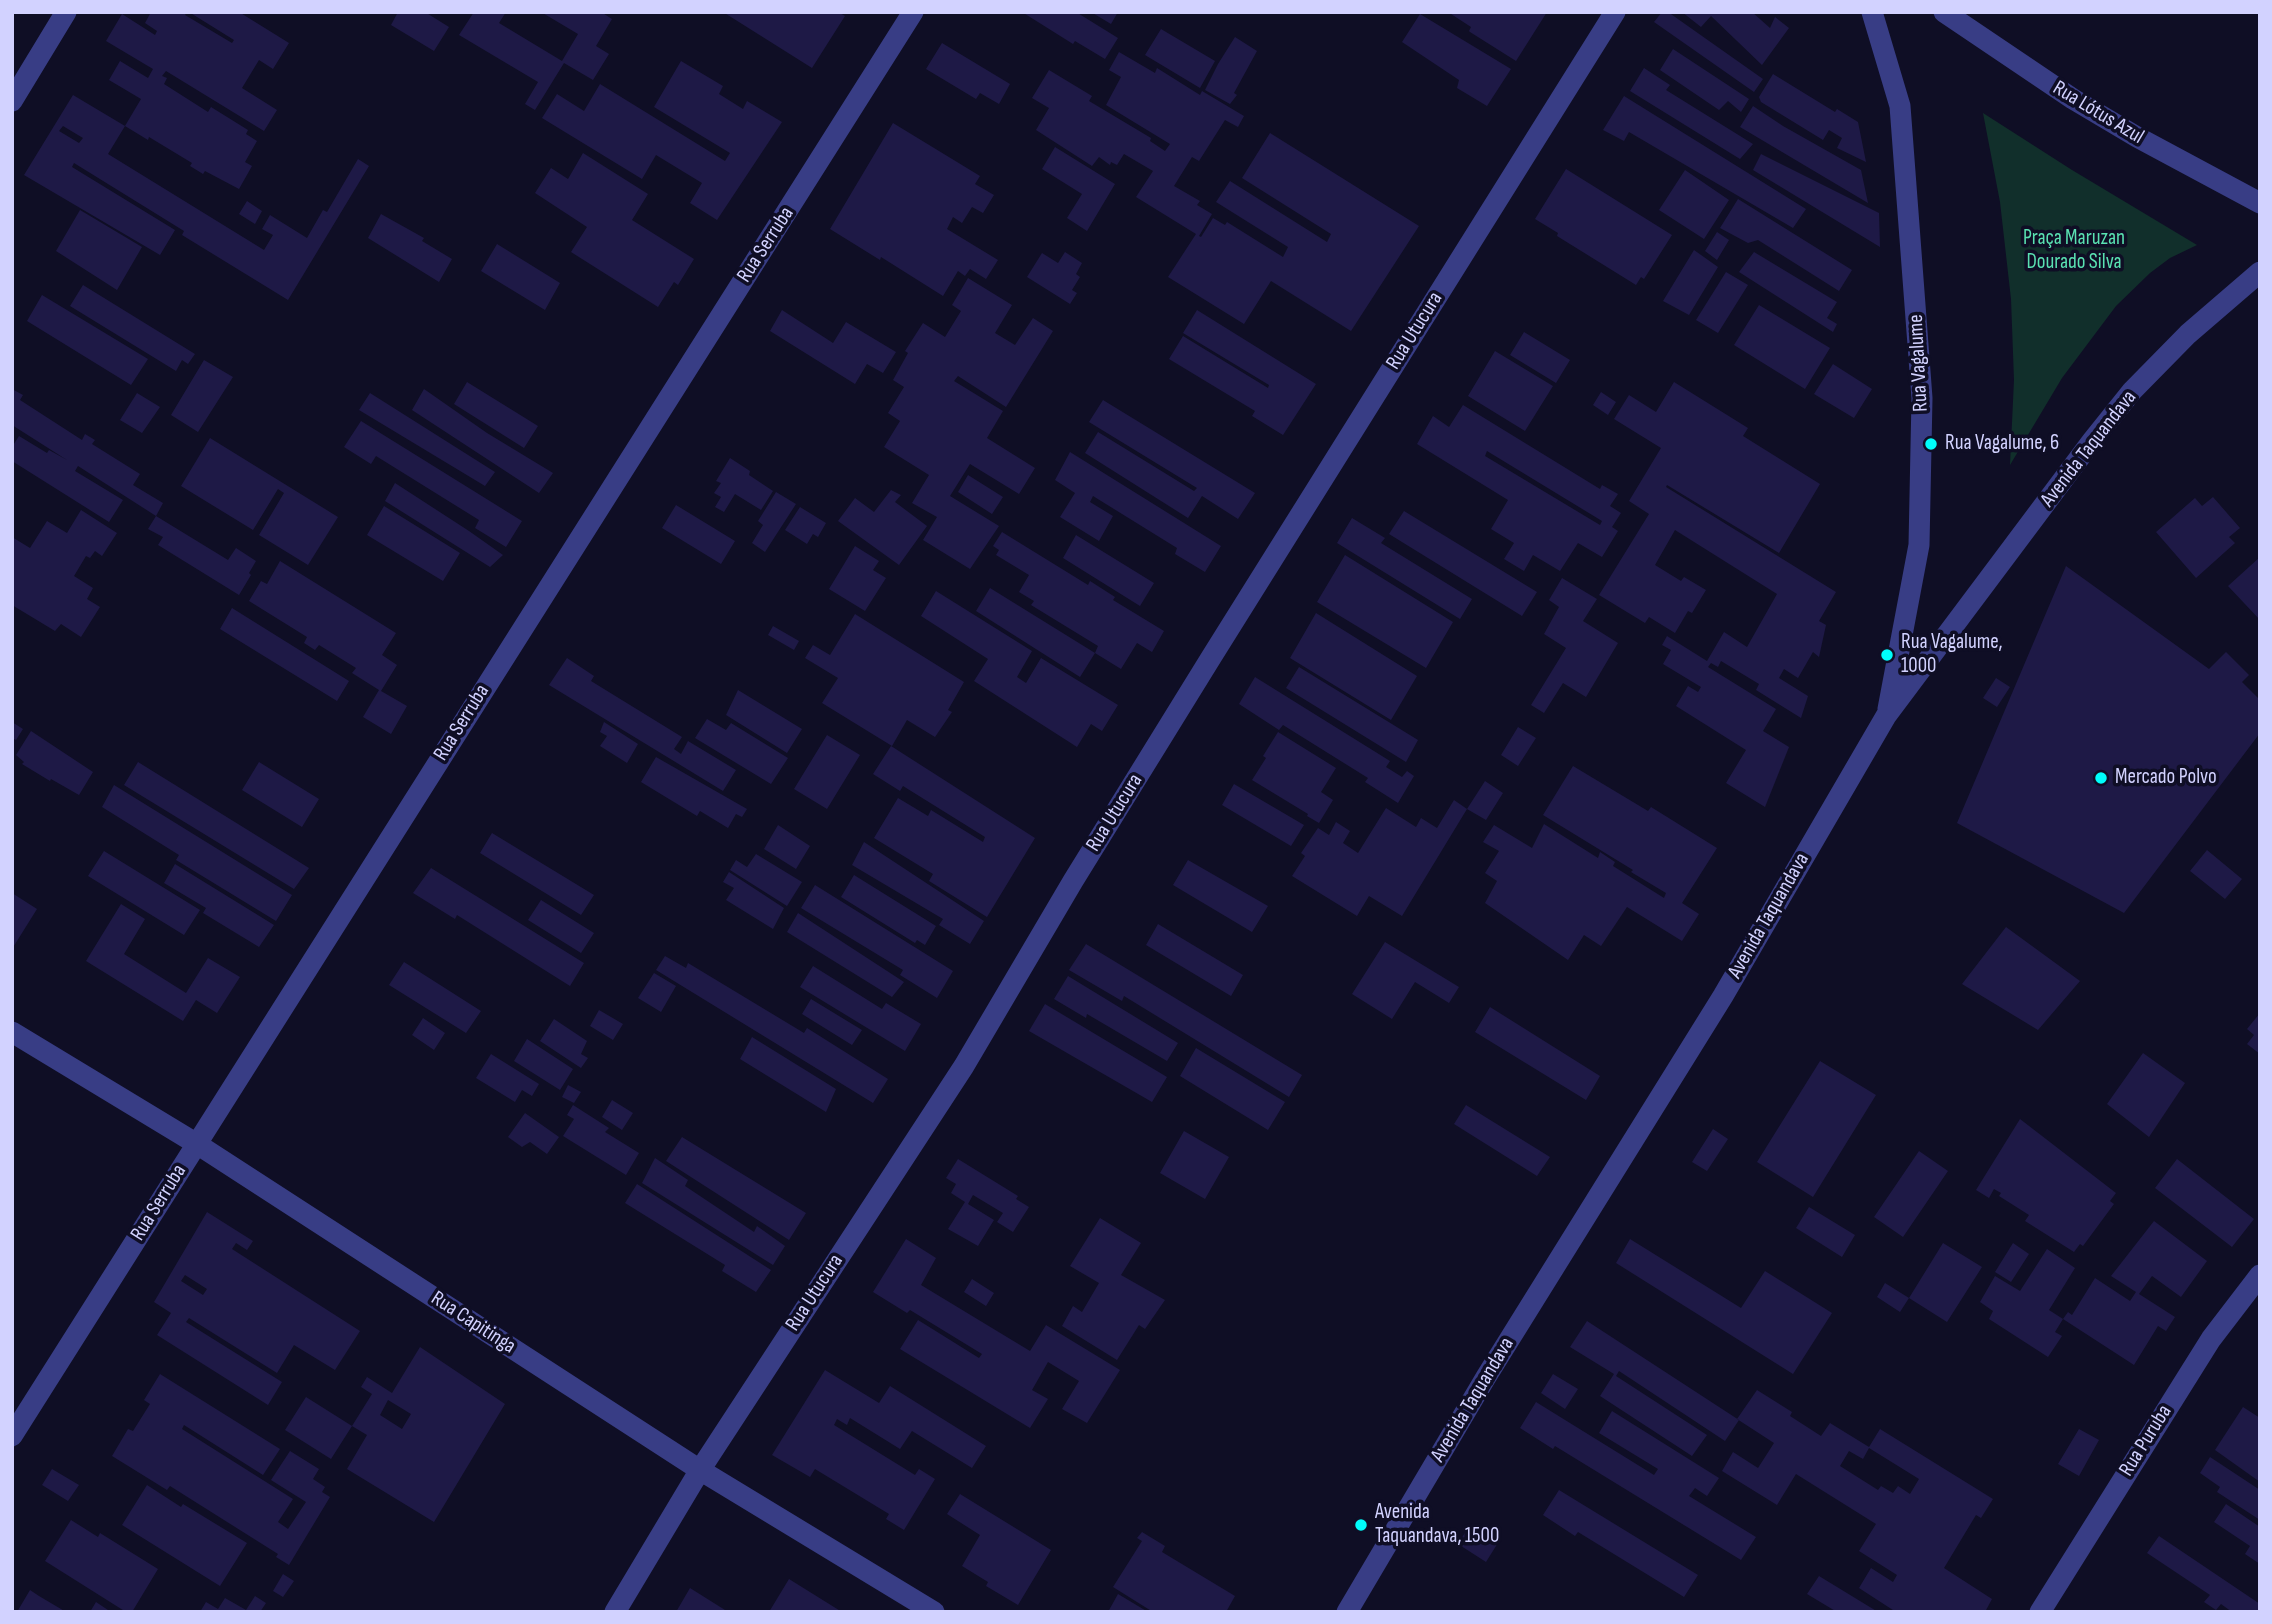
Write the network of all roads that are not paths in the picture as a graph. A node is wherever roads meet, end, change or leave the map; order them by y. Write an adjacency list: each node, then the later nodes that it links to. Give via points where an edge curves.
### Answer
1 (66, 12): 6 (street)
2 (913, 12): 11 (street, Rua Serruba)
3 (1615, 12): 14 (street, Rua Utucura, via 1153,751 964,1066)
4 (1871, 12): 9 (street, Rua Vagalume, via 1900,106 1923,398 1919,545)
5 (1944, 12): 7 (street, Rua Lótus Azul, via 2073,99)
6 (12, 101)
7 (2260, 203)
8 (2260, 272): 9 (street, Avenida Taquandava, via 2188,334 2132,391)
9 (1886, 716): 17 (street, Avenida Taquandava, via 1723,996 1486,1377)
10 (12, 1032): 11 (street, Rua Capitinga)
11 (197, 1144): 13 (street, Rua Serruba); 14 (street, Rua Capitinga)
12 (2260, 1275): 18 (street, Rua Puruba, via 2211,1339)
13 (12, 1436)
14 (700, 1470): 15 (street, Rua Utucura); 16 (street, Rua Capitinga)
15 (615, 1612)
16 (934, 1612)
17 (1347, 1612)
18 (2040, 1612)

